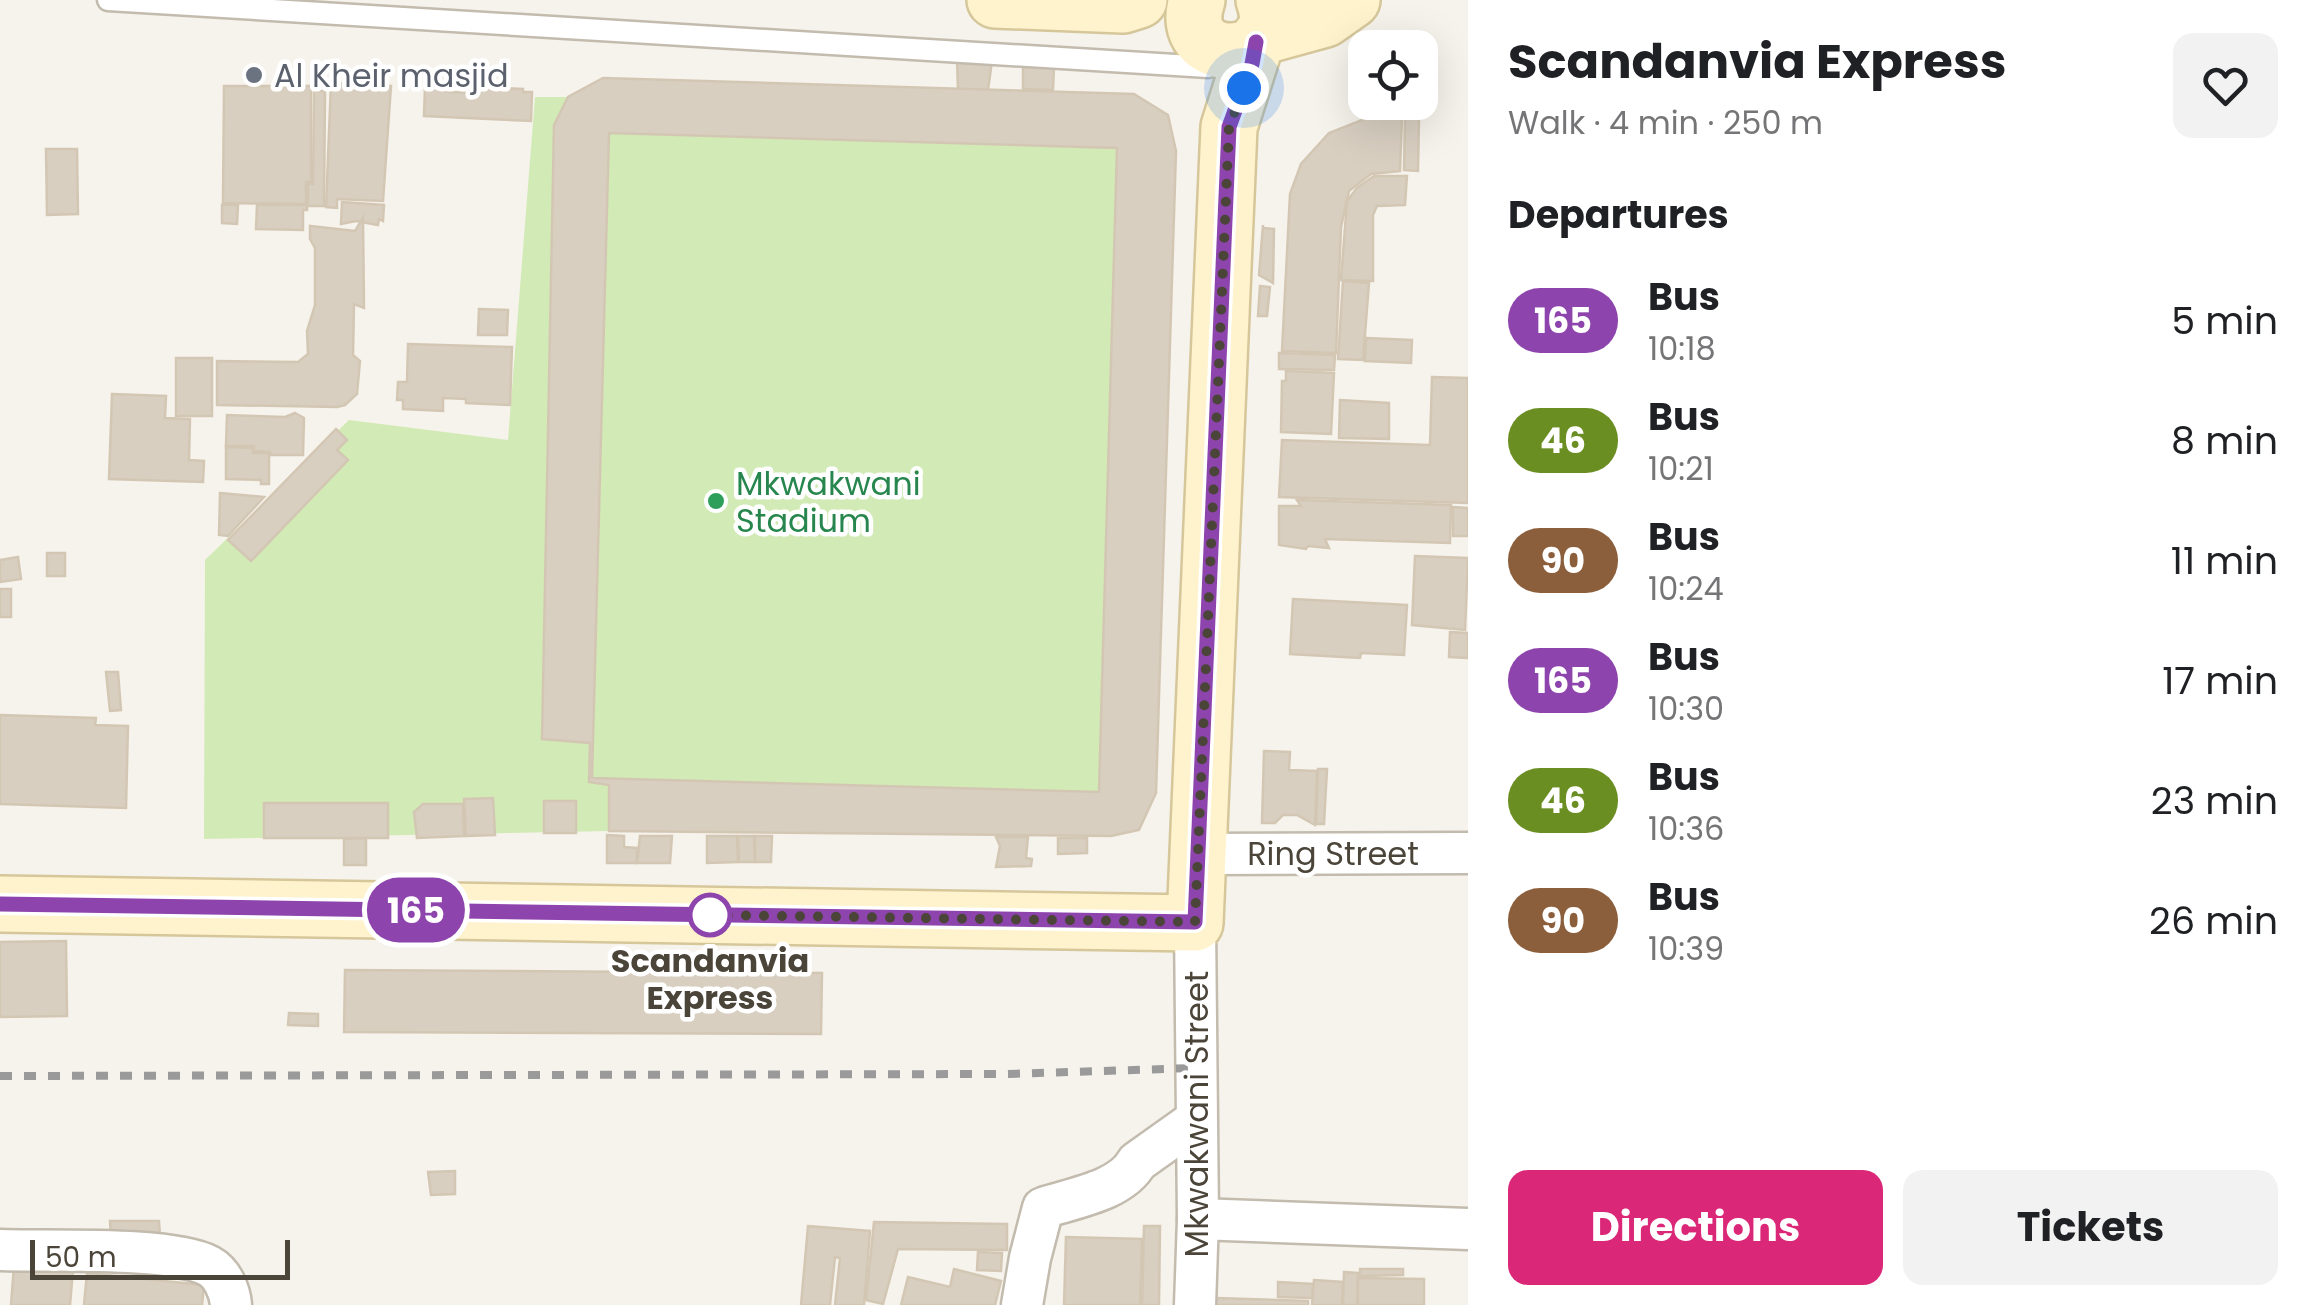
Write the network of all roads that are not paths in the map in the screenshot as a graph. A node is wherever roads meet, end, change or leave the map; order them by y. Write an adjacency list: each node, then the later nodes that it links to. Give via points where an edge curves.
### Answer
1 (108, 0): 5 (lane)
2 (995, 0): 4 (main road)
3 (1352, 0): 5 (main road, via 1326,18)
4 (1131, 3): 5 (main road, via 1144,17)
5 (1227, 32): 7 (main road, Mkwakwani Street, via 1252,64 1229,127)
6 (1468, 853): 7 (street, Ring Street)
7 (1197, 854): 9 (main road, Mkwakwani Street)
8 (0, 904): 9 (main road, Mkwakwani Street)
9 (1195, 922): 10 (street, Mkwakwani Street)
10 (1196, 1120): 11 (street, Mkwakwani Street); 15 (street, via 1106,1188 1044,1208)
11 (1198, 1219): 12 (street); 16 (street, Mkwakwani Street)
12 (1468, 1228)
13 (0, 1250): 14 (street, via 188,1259 215,1270)
14 (231, 1305)
15 (1022, 1305)
16 (1194, 1305)

